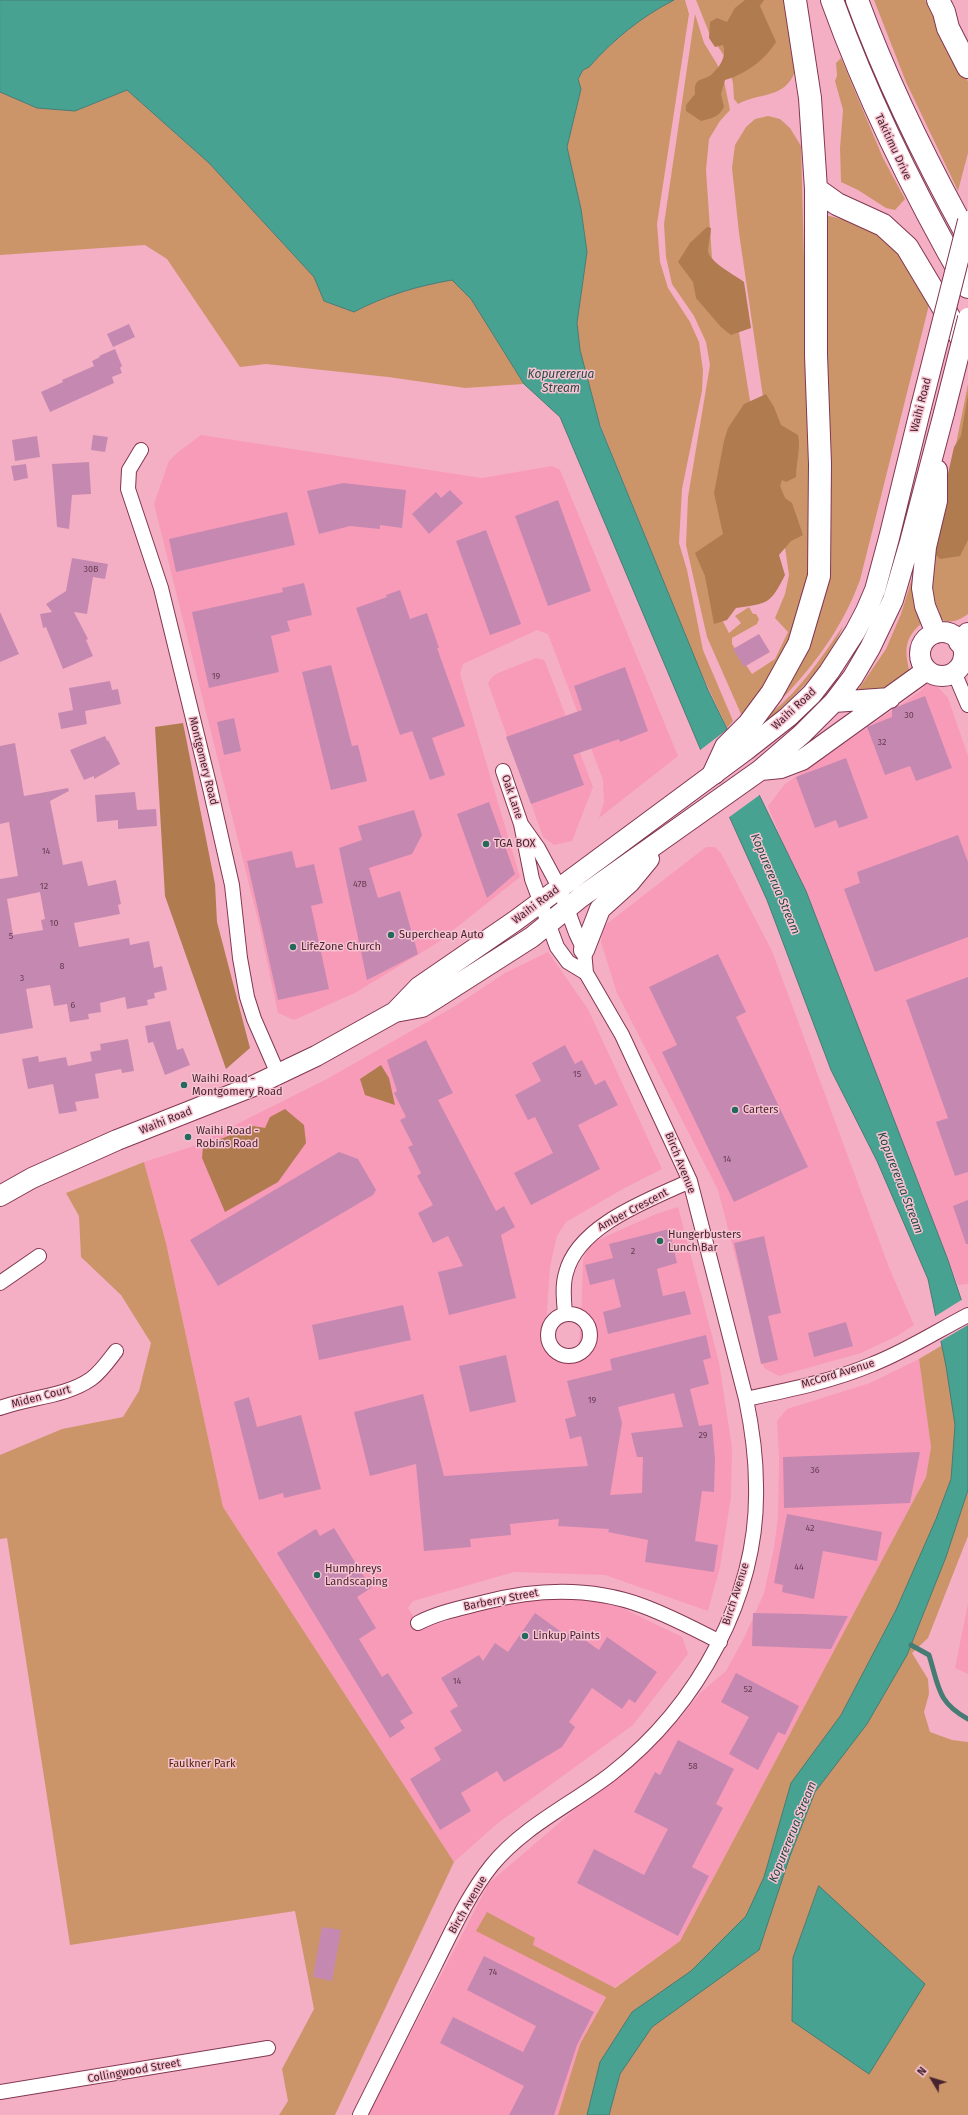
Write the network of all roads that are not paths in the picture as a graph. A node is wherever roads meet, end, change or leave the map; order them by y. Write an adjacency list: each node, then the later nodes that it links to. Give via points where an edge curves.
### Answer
1 (795, 0): 7 (highway, via 810,98)
2 (832, 0): 10 (highway, Takitimu Drive, via 870,95 908,179)
3 (857, 0): 9 (highway, via 904,113)
4 (941, 6): 5 (highway); 6 (highway, via 948,28)
5 (968, 30)
6 (968, 67)
7 (816, 189): 12 (highway, via 837,204 883,225 907,247); 22 (highway, via 819,576 799,644 772,693 749,724)
8 (968, 221): 22 (main road, Waihi Road, bridge, via 889,538 875,590 866,611 855,632 812,694 788,717)
9 (968, 237)
10 (968, 287)
11 (968, 318): 13 (main road, Waihi Road, bridge)
12 (968, 349)
13 (937, 442): 15 (main road, via 937,500 926,547 922,588 925,606); 20 (main road, Waihi Road, via 893,600 870,648)
14 (141, 450): 32 (street, Montgomery Road, via 129,470 128,489 161,588 210,788 232,885 247,996)
15 (936, 633): 16 (main road); 17 (main road, via 922,646 921,659)
16 (964, 638): 18 (main road, via 962,662)
17 (927, 670): 18 (main road, via 940,676); 19 (main road)
18 (954, 672): 21 (street)
19 (890, 698): 20 (main road); 24 (main road, via 802,760 781,768)
20 (834, 702): 24 (main road, Waihi Road)
21 (968, 705)
22 (741, 744): 25 (highway, via 726,747)
23 (503, 770): 26 (street, Oak Lane)
24 (759, 771): 27 (main road, Waihi Road)
25 (706, 779): 28 (main road, Waihi Road)
26 (522, 824): 28 (street, Oak Lane, via 538,848); 29 (street, Oak Lane, via 532,879)
27 (668, 837): 28 (main road, Waihi Road); 30 (main road, via 630,882 600,909)
28 (563, 898): 29 (main road, Waihi Road); 30 (street, Birch Avenue)
29 (544, 913): 31 (street, Birch Avenue, via 557,947 568,962); 32 (main road, Waihi Road, via 530,938 435,1000 422,1006 395,1012)
30 (584, 950): 31 (street, Birch Avenue)
31 (586, 973): 33 (street, Birch Avenue, via 622,1035)
32 (278, 1074): 34 (main road, Waihi Road, via 117,1140 32,1178)
33 (690, 1181): 37 (street, Amber Crescent, via 610,1221 596,1229 584,1241 574,1254 565,1274); 40 (street, Birch Avenue)
34 (0, 1196)
35 (39, 1256): 36 (street)
36 (0, 1283)
37 (565, 1313)
38 (968, 1315): 40 (street, McCord Avenue, via 857,1371)
39 (116, 1351): 41 (street, Miden Court, via 100,1372 77,1387)
40 (746, 1399): 43 (street, Birch Avenue, via 753,1433 756,1484 753,1532 737,1599)
41 (0, 1408)
42 (418, 1624): 43 (street, Barberry Street, via 444,1612 503,1598 548,1592 595,1594 643,1606)
43 (720, 1642): 46 (street, Birch Avenue, via 689,1692 666,1723 648,1741 611,1774 522,1835 504,1851 483,1876 468,1899)
44 (268, 2048): 45 (street, Collingwood Street)
45 (0, 2092)
46 (360, 2115)

